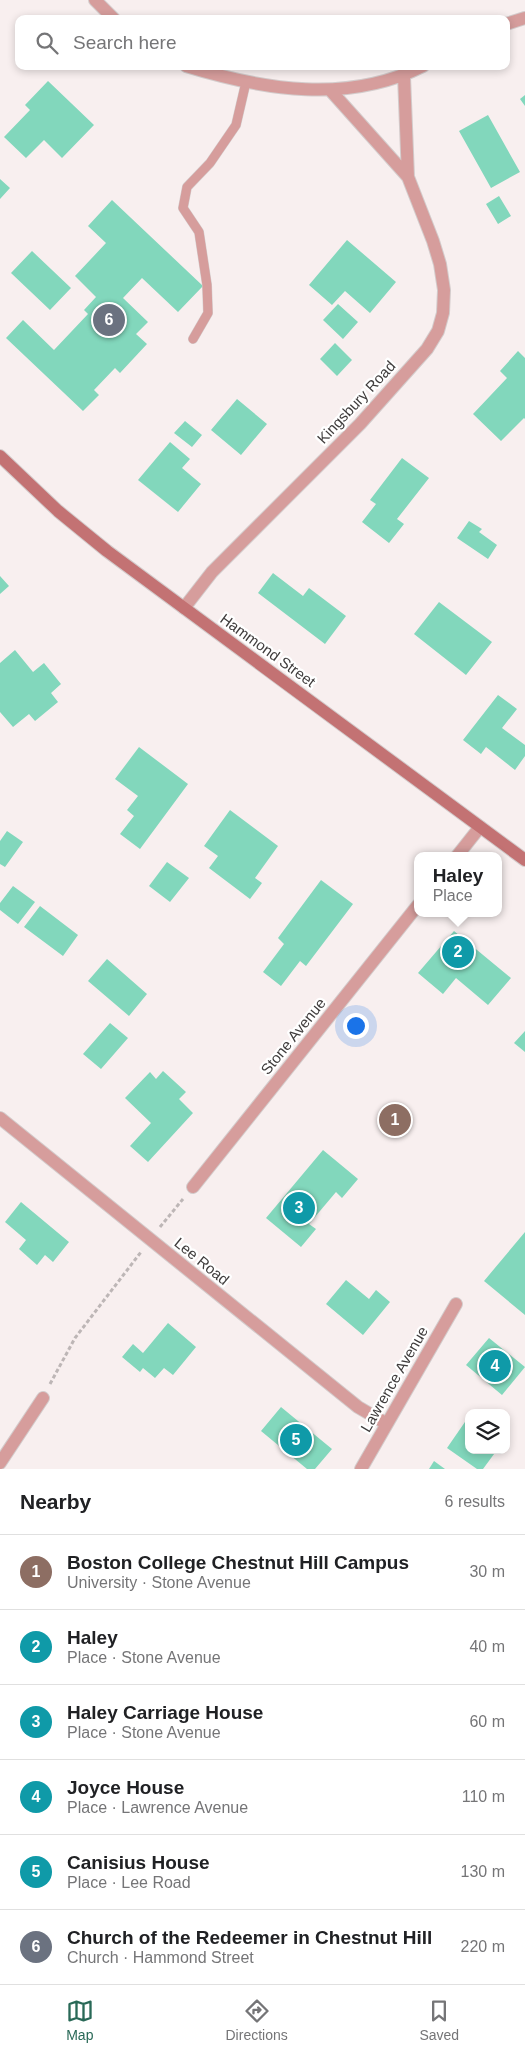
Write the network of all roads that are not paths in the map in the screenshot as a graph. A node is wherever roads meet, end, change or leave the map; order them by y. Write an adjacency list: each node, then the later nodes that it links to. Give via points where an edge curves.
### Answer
1 (95, 0): 2 (street)
2 (110, 15)
3 (525, 18): 4 (street)
4 (510, 23)
5 (201, 70): 8 (street)
6 (415, 70): 7 (street)
7 (404, 76): 9 (street, via 356,88); 10 (street, Kingsbury Road)
8 (246, 82): 9 (street); 11 (lane, via 236,125 210,163 187,187 183,208 199,232 208,313)
9 (331, 90): 10 (street, Kingsbury Road)
10 (408, 178): 13 (street, Kingsbury Road, via 440,264 444,290 438,331 427,349 360,424 212,572)
11 (193, 339)
12 (0, 456): 13 (street, Hammond Street, via 70,521)
13 (184, 608): 14 (street, Hammond Street)
14 (480, 827): 15 (street); 16 (street, Hammond Street)
15 (460, 852)
16 (524, 857)
17 (414, 910): 19 (street, Stone Avenue)
18 (0, 1118): 22 (street, Lee Road, via 358,1407)
19 (193, 1187)
20 (456, 1304): 22 (street, Lawrence Avenue)
21 (43, 1398): 23 (street)
22 (387, 1424): 24 (street, Lawrence Avenue)
23 (0, 1463)
24 (361, 1469)

